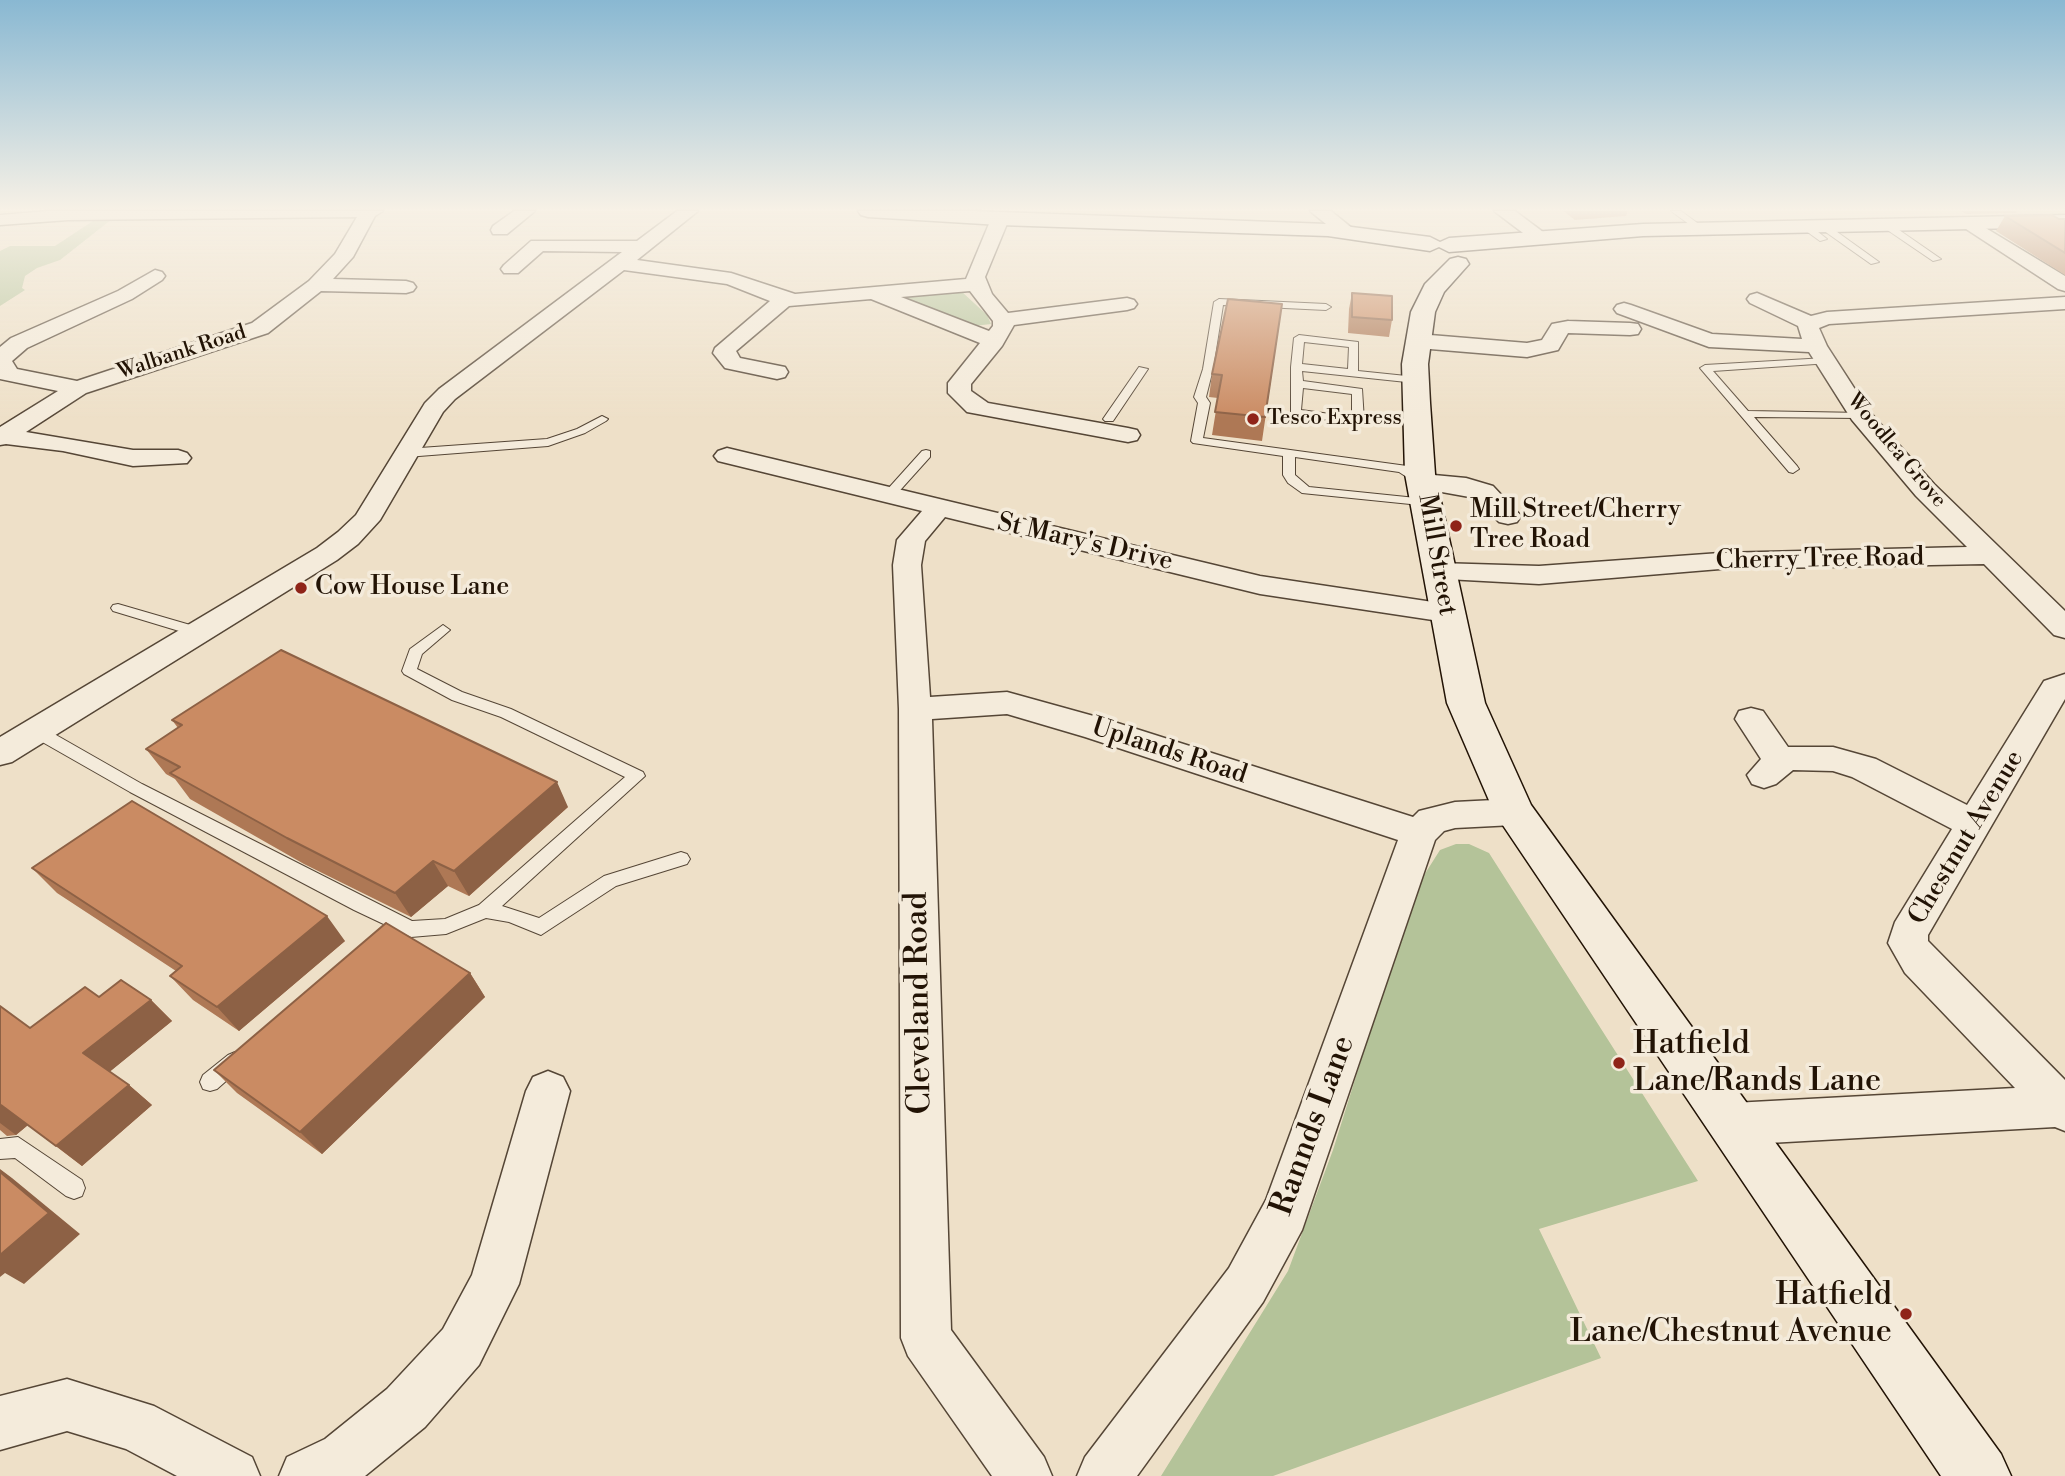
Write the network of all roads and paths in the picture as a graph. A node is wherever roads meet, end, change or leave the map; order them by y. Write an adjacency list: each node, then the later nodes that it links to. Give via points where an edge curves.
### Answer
1 (149, 280): 29 (street, via 19,343 1,361 8,374)
2 (321, 280): 8 (street, Walbank Road)
3 (596, 280): 36 (street, via 447,394 433,408)
4 (733, 280): 11 (street)
5 (976, 280): 9 (street)
6 (1434, 280): 21 (street, Mill Street)
7 (398, 283): 8 (street)
8 (316, 285): 29 (street, Walbank Road, via 260,328)
9 (976, 285): 10 (street); 17 (street)
10 (873, 292): 11 (street); 20 (street)
11 (785, 299): 24 (street, via 724,353 733,363)
12 (2065, 303): 19 (street, via 1827,318)
13 (1127, 304): 17 (street)
14 (1758, 306): 19 (street)
15 (1326, 307): 37 (lane, via 1219,302 1200,397 1204,403 1197,441)
16 (1682, 314): 18 (street)
17 (1003, 320): 20 (street, via 1004,327)
18 (1660, 321): 21 (street, via 1627,319 1569,327 1560,330 1550,345 1527,350); 22 (street, via 1709,340)
19 (1811, 323): 22 (street, Woodlea Grove, via 1808,328)
20 (994, 341): 33 (street, via 959,383 967,401 986,410)
21 (1418, 341): 27 (street, Mill Street)
22 (1821, 354): 30 (lane, via 1705,368); 31 (street, Woodlea Grove)
23 (1296, 363): 26 (lane); 26 (lane, via 1299,338 1354,344); 28 (lane)
24 (771, 367)
25 (1143, 369): 33 (lane)
26 (1353, 373): 27 (lane)
27 (1416, 380): 44 (street, Mill Street)
28 (1298, 384): 28 (lane, via 1358,391 1358,421 1295,413)
29 (78, 388): 35 (street, Walbank Road)
30 (1744, 414): 31 (lane); 42 (lane)
31 (1860, 415): 48 (street, Woodlea Grove, via 1925,490)
32 (602, 419): 36 (lane, via 548,442)
33 (1105, 425): 34 (street)
34 (1128, 435)
35 (1, 437): 40 (street)
36 (406, 453): 54 (street, via 367,520 348,538)
37 (1289, 453): 44 (lane, via 1403,469); 44 (lane, via 1289,475 1306,490)
38 (926, 454): 45 (lane)
39 (727, 456): 45 (street, St Mary's Drive)
40 (133, 458): 41 (street); 43 (street)
41 (178, 458)
42 (1793, 469)
43 (106, 481)
44 (1424, 493): 47 (street, via 1466,486 1484,492); 49 (street, Mill Street)
45 (890, 494): 46 (street, St Mary's Drive)
46 (938, 509): 51 (street, St Mary's Drive, via 1260,585); 56 (street, Cleveland Road, via 911,540 907,565)
47 (1507, 516)
48 (1992, 555): 49 (street, Cherry Tree Road, via 1720,561 1539,575); 52 (street, Woodlea Grove)
49 (1438, 572): 51 (street, Mill Street)
50 (118, 608): 54 (lane)
51 (1446, 613): 60 (street, Mill Street, via 1466,703)
52 (2065, 628)
53 (443, 630): 64 (lane, via 415,652 409,671 637,776)
54 (199, 632): 58 (street)
55 (2065, 685): 61 (street, Chestnut Avenue, via 2055,689)
56 (915, 709): 62 (street, Uplands Road, via 1007,703 1096,727); 77 (street, Cleveland Road, via 926,1338)
57 (1751, 719): 61 (street, via 1772,769 1792,758 1833,759 1864,768)
58 (36, 731): 59 (street); 65 (lane, via 135,788)
59 (0, 753)
60 (1514, 812): 62 (street, via 1455,815 1432,821); 71 (street, Mill Street)
61 (1976, 825): 70 (street, Chestnut Avenue, via 1909,933 1909,943 1919,961)
62 (1419, 833): 78 (street, Rannds Lane, via 1285,1213 1246,1285)
63 (681, 859): 64 (lane, via 610,881 541,927)
64 (485, 910): 65 (lane, via 446,926 411,929)
65 (396, 922): 66 (lane)
66 (375, 940)
67 (251, 1047): 68 (lane)
68 (210, 1082)
69 (548, 1091): 76 (street, via 494,1284 461,1347 406,1408 344,1458)
70 (2055, 1092): 71 (street)
71 (1732, 1124): 79 (street, Mill Street)
72 (0, 1149): 73 (lane, via 18,1147)
73 (74, 1188)
74 (0, 1423): 75 (street, via 67,1405 135,1425)
75 (233, 1476)
76 (306, 1476)
77 (1025, 1476)
78 (1104, 1476)
79 (1979, 1476)

